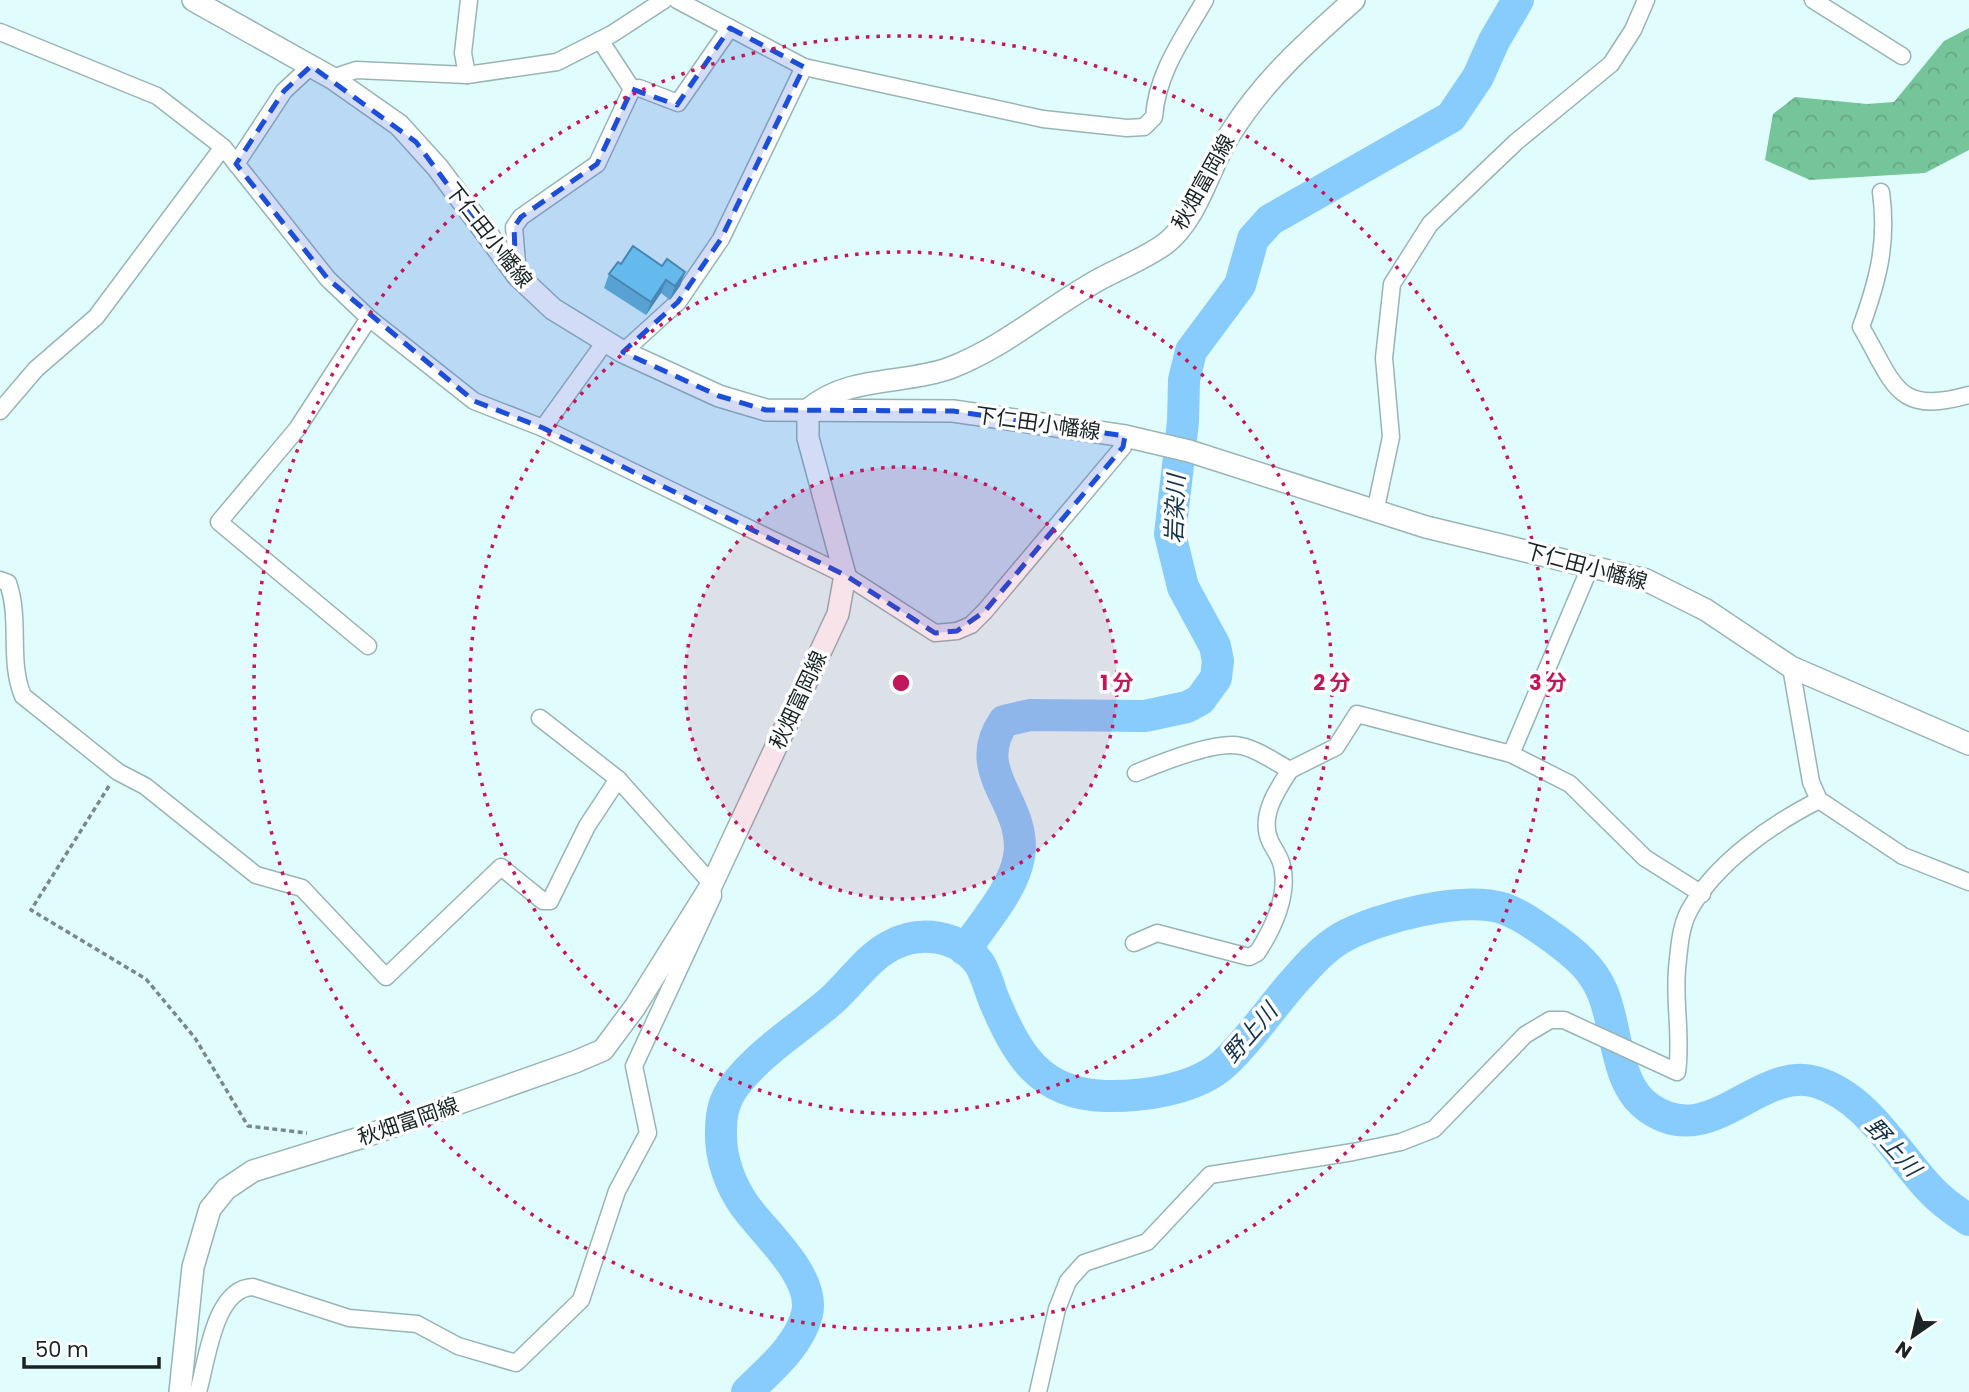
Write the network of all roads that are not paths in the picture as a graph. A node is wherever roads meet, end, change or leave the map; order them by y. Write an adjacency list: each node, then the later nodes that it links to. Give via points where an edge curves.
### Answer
1 (194, 0): 13 (main road, 下仁田小幡線)
2 (469, 0): 15 (street, via 463,52)
3 (664, 0): 11 (street)
4 (677, 0): 9 (street)
5 (1205, 0): 14 (street, via 1164,69 1154,117 1144,127 1043,119)
6 (1354, 0): 25 (main road, 秋畑富岡線, via 1287,60 1256,95 1229,134 1182,226 1167,242 972,359 930,375 858,384)
7 (1646, 0): 29 (street, via 1611,64 1516,142 1430,224 1392,284 1384,358 1391,437)
8 (1813, 0): 12 (street)
9 (730, 28): 14 (street); 17 (street, via 678,103)
10 (0, 32): 18 (street, via 157,96)
11 (600, 40): 15 (street, via 557,62); 17 (street)
12 (1902, 56)
13 (311, 66): 16 (main road, 下仁田小幡線); 19 (street, via 284,91)
14 (804, 67): 23 (street, via 721,239 678,302)
15 (467, 75): 16 (street, via 356,70)
16 (332, 78): 21 (main road, 下仁田小幡線, via 416,142)
17 (632, 89): 21 (street, via 597,164 521,217 514,227)
18 (223, 147): 19 (street); 26 (street, via 96,317 36,369)
19 (236, 164): 22 (street, via 328,279)
20 (1881, 192): 24 (street, via 1886,226 1882,254 1861,327 1891,378 1912,401)
21 (518, 276): 23 (main road, 下仁田小幡線, via 553,309)
22 (369, 318): 27 (street, via 474,401); 33 (street, via 298,429 219,522)
23 (614, 347): 25 (main road, 下仁田小幡線, via 741,405); 27 (street)
24 (1969, 395)
25 (808, 410): 28 (main road, 下仁田小幡線, via 953,411); 31 (main road, 秋畑富岡線, via 808,438)
26 (0, 411)
27 (543, 428): 31 (street)
28 (1125, 436): 29 (main road, 下仁田小幡線, via 1189,450); 31 (street, via 1123,447 971,625 935,633)
29 (1375, 512): 30 (main road, 下仁田小幡線)
30 (1591, 565): 34 (main road, 下仁田小幡線, via 1646,580 1679,595); 37 (street)
31 (845, 575): 43 (main road, 秋畑富岡線, via 838,614)
32 (0, 580): 40 (street, via 8,583 15,603 16,680 23,696 256,875 302,888 386,977 501,867 543,901 550,901 587,826)
33 (368, 646)
34 (1791, 667): 36 (main road, 下仁田小幡線); 41 (street, via 1811,782)
35 (540, 718): 40 (street)
36 (1969, 744)
37 (1511, 754): 38 (street, via 1357,714 1336,747); 44 (street, via 1570,784 1651,862)
38 (1290, 770): 39 (street, via 1230,744 1172,758); 45 (street, via 1273,796 1267,820 1269,839 1283,867 1281,905 1257,953 1249,957 1157,933)
39 (1136, 773)
40 (618, 779): 43 (street)
41 (1819, 800): 42 (street, via 1903,856); 44 (street, via 1750,844)
42 (1969, 882)
43 (712, 884): 46 (main road, 秋畑富岡線, via 603,1050 363,1137 253,1171 226,1189 210,1209 193,1267); 47 (street, via 713,896 634,1066 648,1133 617,1191 581,1300 567,1316 516,1363 458,1346 417,1324 349,1318 253,1287 242,1288 229,1298 217,1320)
44 (1702, 894): 48 (street, via 1688,912 1680,946 1677,1072 1564,1020 1550,1020 1525,1035 1434,1129 1353,1152 1210,1175 1147,1242 1084,1263 1068,1281)
45 (1134, 943)
46 (180, 1392)
47 (198, 1392)
48 (1038, 1392)

